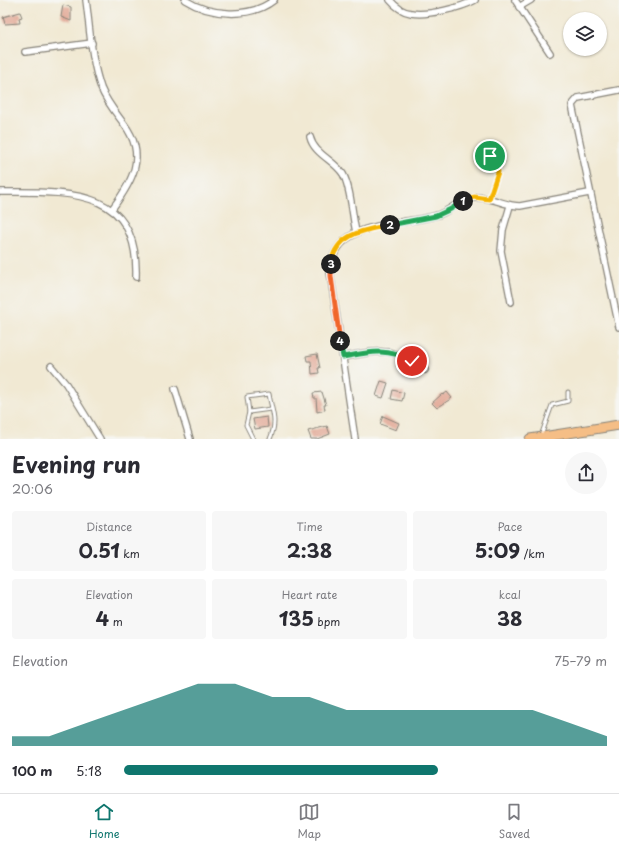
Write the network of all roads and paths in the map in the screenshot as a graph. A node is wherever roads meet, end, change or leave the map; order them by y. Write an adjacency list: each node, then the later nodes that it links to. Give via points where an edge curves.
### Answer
1 (86, 0): 9 (street)
2 (185, 0): 3 (street, via 207,9 238,13 257,10)
3 (274, 0)
4 (390, 0): 5 (street, via 397,7 413,13 458,7)
5 (475, 0)
6 (515, 0): 8 (street)
7 (530, 0): 8 (street)
8 (519, 7): 11 (street)
9 (92, 43): 10 (street); 19 (street, via 101,89 129,131 136,155 136,166 130,184)
10 (25, 52)
11 (550, 53)
12 (619, 90): 16 (street, via 578,98 572,105)
13 (310, 138): 20 (street, via 345,178)
14 (496, 165): 17 (lane, via 498,172)
15 (0, 192): 19 (street, via 38,191 76,196 96,200)
16 (589, 193): 18 (street, via 529,205); 23 (street)
17 (489, 199): 18 (street); 20 (street, via 469,199 436,216)
18 (510, 206): 24 (street, via 503,230 501,251)
19 (112, 209): 21 (street, via 124,222 131,235 136,251)
20 (356, 232): 26 (street, via 337,248 331,266)
21 (136, 277)
22 (619, 291): 23 (street)
23 (612, 292): 25 (street)
24 (511, 302)
25 (619, 327)
26 (343, 357): 28 (street, via 387,351 401,355); 39 (street)
27 (50, 366): 35 (street, via 66,384)
28 (425, 370)
29 (175, 389): 36 (street)
30 (568, 392): 34 (lane, via 568,401 552,405)
31 (271, 409): 32 (lane); 32 (lane, via 269,394 247,396); 38 (lane, via 275,418)
32 (249, 412): 37 (lane, via 246,425)
33 (619, 425): 34 (main road)
34 (540, 438): 40 (main road)
35 (100, 439)
36 (190, 439)
37 (253, 439)
38 (270, 439)
39 (355, 439)
40 (530, 439)

